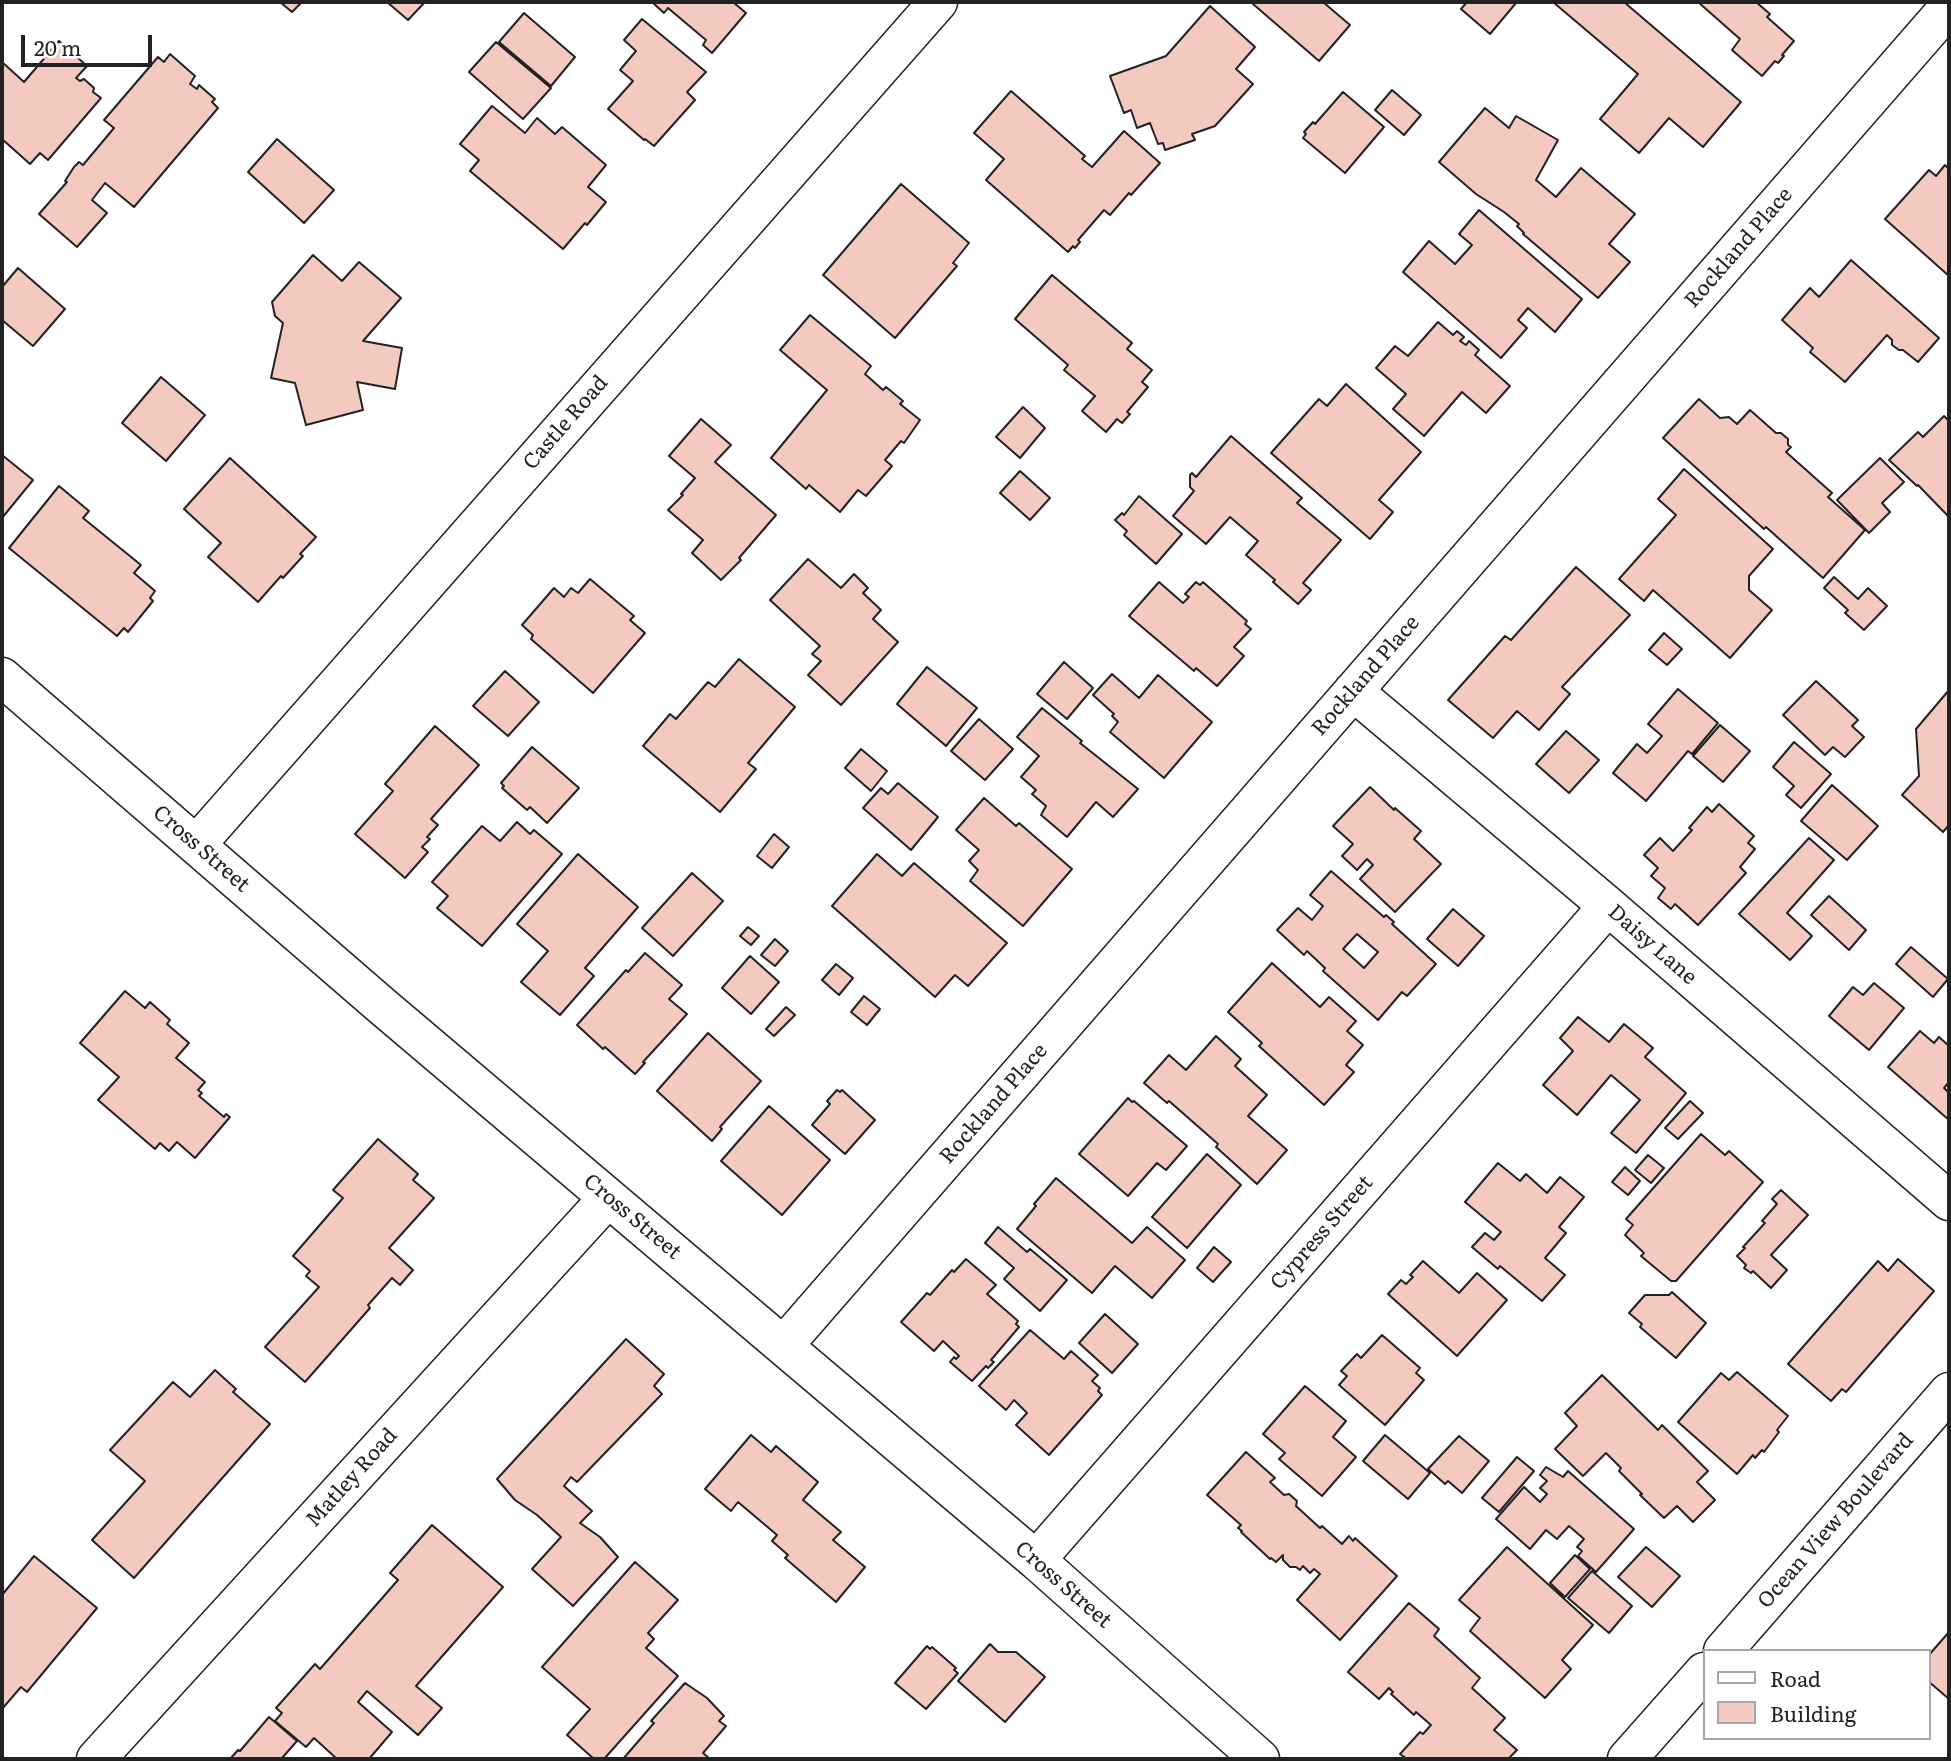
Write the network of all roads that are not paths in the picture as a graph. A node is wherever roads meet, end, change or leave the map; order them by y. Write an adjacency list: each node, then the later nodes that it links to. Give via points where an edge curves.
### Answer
1 (938, 2): 5 (street, Castle Road)
2 (1949, 7): 4 (street, Rockland Place)
3 (2, 677): 5 (street, Cross Street)
4 (1353, 691): 6 (street, Daisy Lane); 9 (street, Rockland Place)
5 (196, 845): 7 (street, Cross Street)
6 (1608, 906): 8 (street, Daisy Lane); 11 (street, Cypress Street)
7 (608, 1198): 9 (street, Cross Street); 14 (street, Matley Road)
8 (1949, 1201)
9 (784, 1345): 11 (street, Cross Street)
10 (1949, 1392): 12 (street, Ocean View Boulevard)
11 (1035, 1560): 15 (street, Cross Street)
12 (1725, 1649)
13 (1702, 1674): 16 (street)
14 (96, 1759)
15 (1260, 1759)
16 (1627, 1759)

